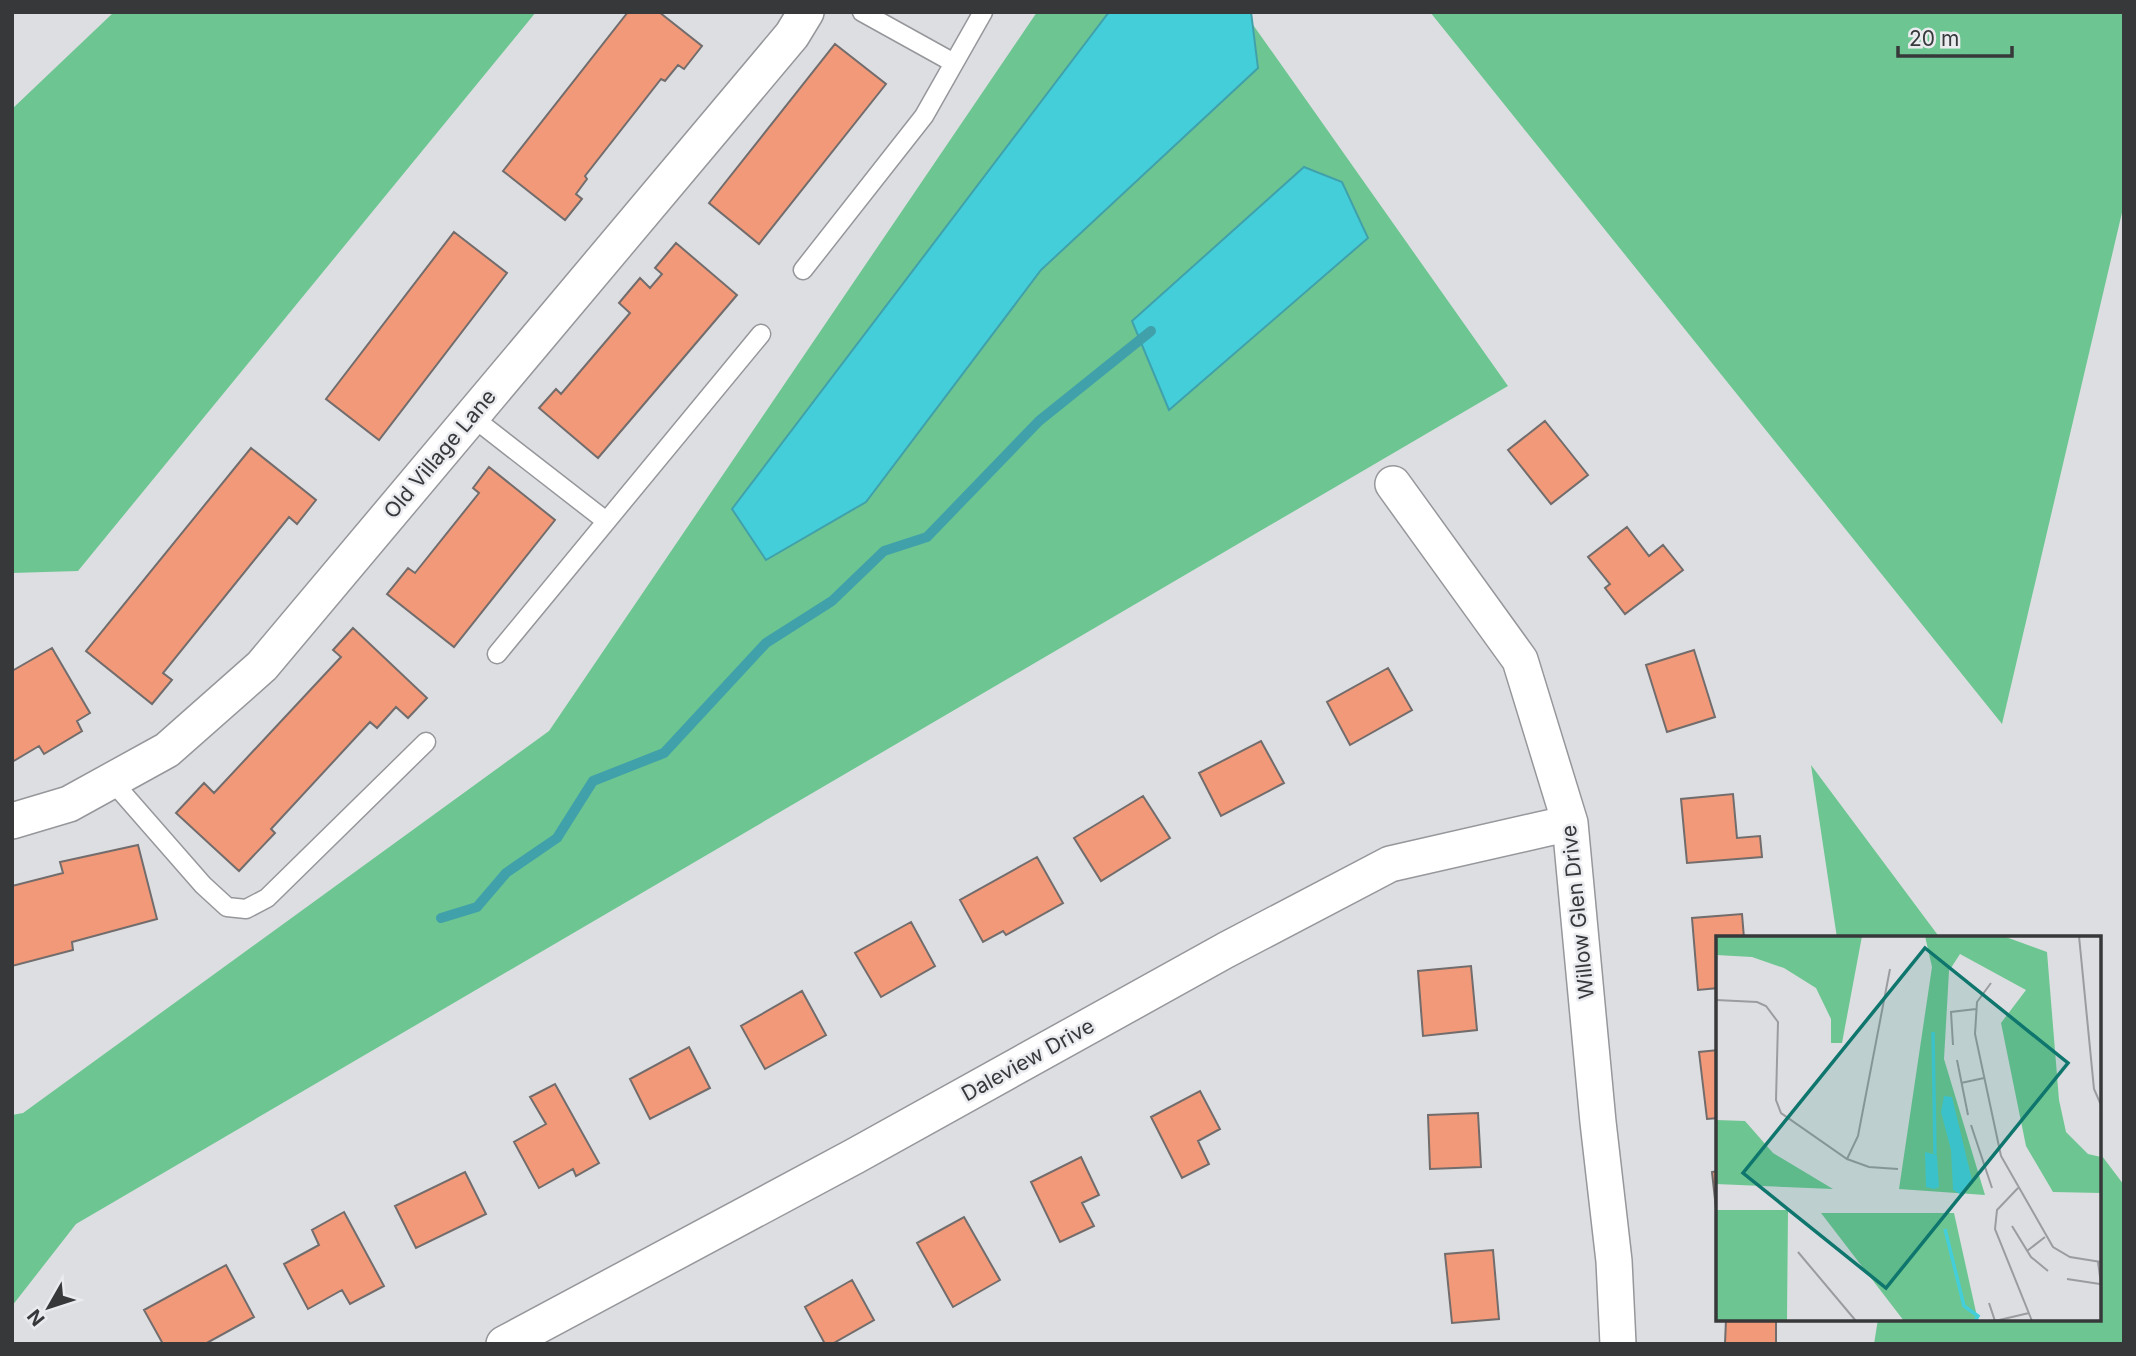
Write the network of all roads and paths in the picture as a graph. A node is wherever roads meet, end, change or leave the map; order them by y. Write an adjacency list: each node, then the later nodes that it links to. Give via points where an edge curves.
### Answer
1 (806, 12): 7 (street, Old Village Lane, via 792,35)
2 (862, 12): 4 (lane)
3 (983, 12): 4 (lane)
4 (954, 63): 5 (lane, via 923,116)
5 (803, 270)
6 (761, 334): 9 (lane)
7 (471, 416): 9 (lane); 12 (street, Old Village Lane, via 262,666 167,750)
8 (1393, 484): 14 (street, Willow Glen Drive, via 1520,660)
9 (606, 521): 10 (lane)
10 (497, 654)
11 (426, 743): 12 (lane, via 267,898 246,909 227,907 203,885)
12 (112, 780): 13 (street, Old Village Lane, via 69,804)
13 (12, 821)
14 (1570, 823): 15 (street, Daleview Drive, via 1390,864); 16 (street, Willow Glen Drive, via 1614,1261)
15 (504, 1344)
16 (1618, 1344)

